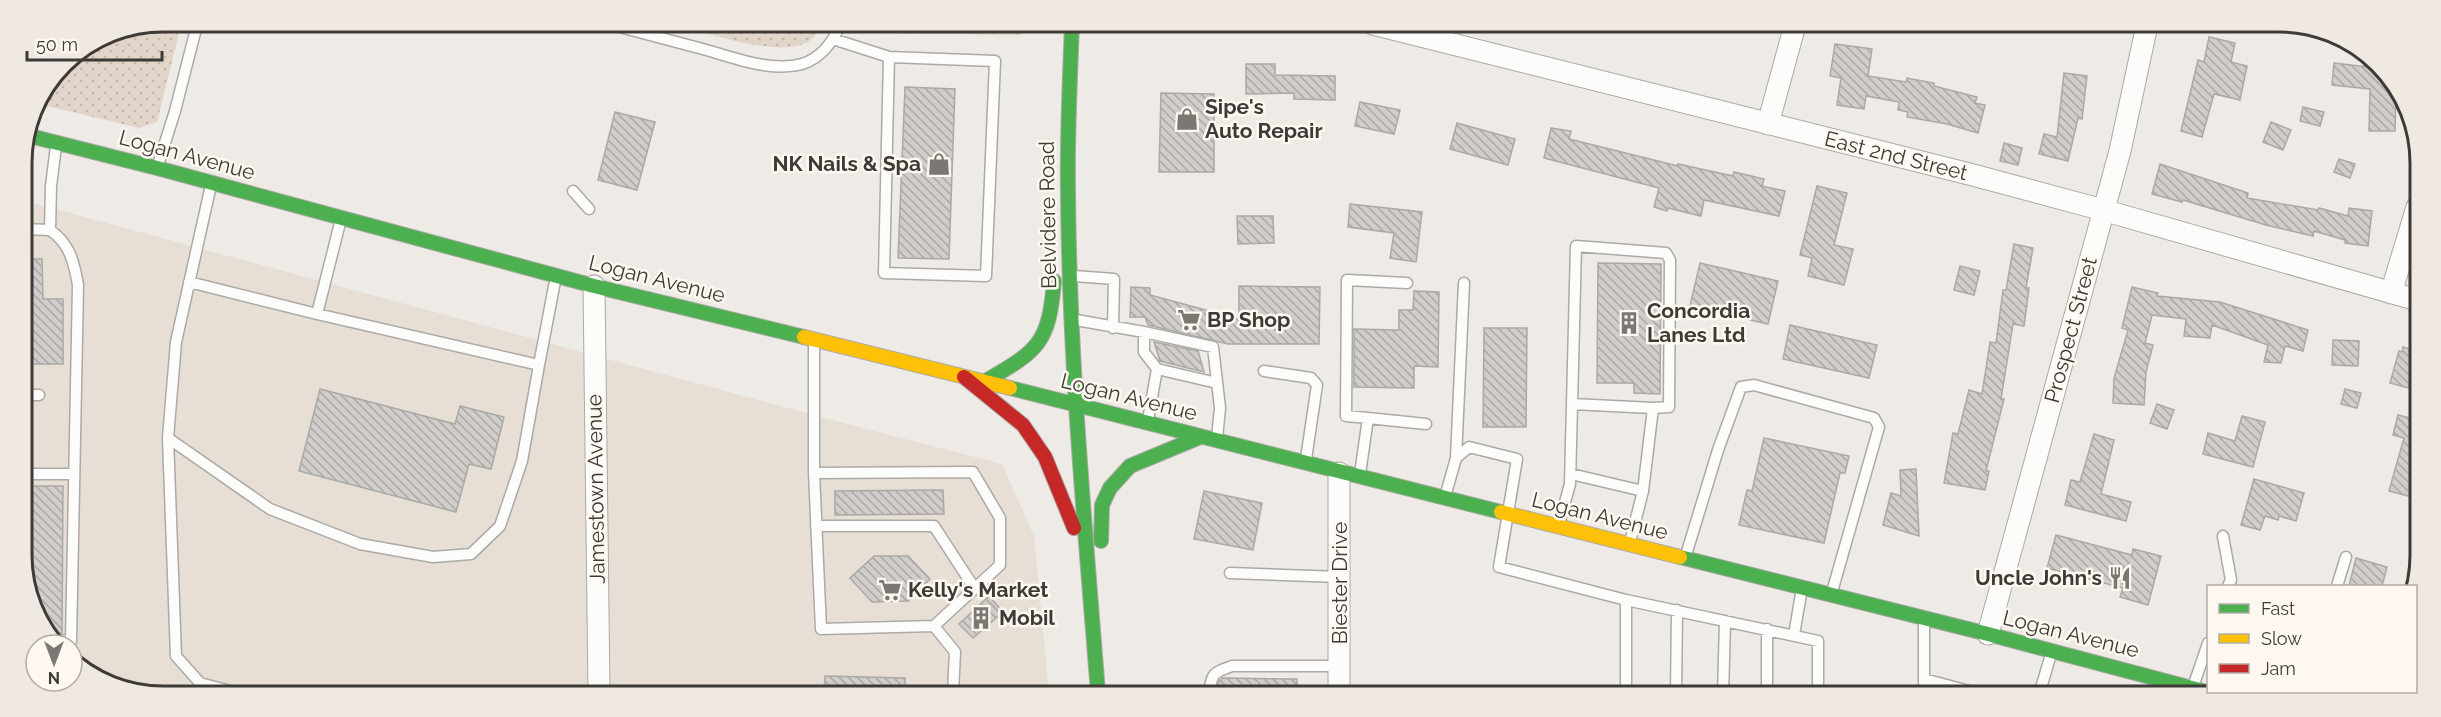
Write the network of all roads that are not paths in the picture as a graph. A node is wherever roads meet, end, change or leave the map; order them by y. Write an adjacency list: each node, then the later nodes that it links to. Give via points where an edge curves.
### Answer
1 (195, 32): 13 (lane)
2 (639, 32): 8 (lane, via 782,67 813,59)
3 (836, 32): 8 (lane)
4 (1072, 32): 15 (main road, Belvidere Road)
5 (1405, 32): 10 (street, East 2nd Street)
6 (1793, 32): 10 (street)
7 (2146, 32): 18 (street, Prospect Street)
8 (833, 39): 9 (lane)
9 (889, 57): 9 (lane, via 995,61 986,276 884,273)
10 (1768, 124): 18 (street, East 2nd Street)
11 (34, 137): 12 (main road, Logan Avenue)
12 (56, 143): 13 (main road, Logan Avenue); 21 (lane)
13 (157, 168): 14 (main road, Logan Avenue)
14 (211, 183): 19 (main road, Logan Avenue); 25 (lane)
15 (1068, 188): 23 (main road, Belvidere Road); 40 (main road, via 1056,234 1053,312 1046,336 1028,357)
16 (573, 191): 17 (lane)
17 (589, 209)
18 (2103, 210): 29 (street, East 2nd Street); 86 (street, Prospect Street)
19 (341, 218): 24 (main road, Logan Avenue); 31 (lane)
20 (32, 229): 21 (lane)
21 (50, 230): 57 (lane, via 71,252 78,285)
22 (2410, 230): 29 (street)
23 (1070, 275): 32 (main road, Belvidere Road); 33 (lane, via 1114,279)
24 (556, 276): 28 (main road, Logan Avenue); 36 (lane)
25 (189, 282): 31 (lane); 51 (lane, via 176,342)
26 (1407, 283): 47 (lane, via 1347,280 1346,416)
27 (1464, 283): 53 (lane)
28 (594, 286): 35 (main road, Logan Avenue); 104 (street, Jamestown Avenue)
29 (2391, 293): 30 (street, East 2nd Street)
30 (2410, 298)
31 (317, 314): 36 (lane)
32 (1072, 319): 33 (lane); 44 (main road, Belvidere Road)
33 (1113, 328): 34 (lane)
34 (1144, 332): 37 (lane, via 1144,352); 41 (lane, via 1213,348)
35 (814, 339): 39 (main road, Logan Avenue); 55 (lane)
36 (539, 365): 51 (lane, via 522,461 500,526 471,554 433,557 360,544 270,509)
37 (1156, 369): 41 (lane); 48 (lane)
38 (1264, 371): 54 (lane, via 1311,378 1317,385)
39 (964, 377): 40 (main road, Logan Avenue); 65 (main road, via 1023,425 1045,457)
40 (984, 382): 44 (main road, Logan Avenue)
41 (1217, 383): 52 (lane, via 1220,408)
42 (32, 395): 43 (lane)
43 (39, 395)
44 (1076, 405): 48 (main road, Logan Avenue); 65 (main road); 79 (main road)
45 (1572, 405): 46 (lane); 46 (lane, via 1575,246 1666,253 1670,260 1669,407); 58 (lane)
46 (1653, 408): 60 (lane)
47 (1368, 418): 49 (lane); 59 (lane)
48 (1147, 424): 50 (main road, Logan Avenue)
49 (1426, 424)
50 (1200, 437): 52 (main road, Logan Avenue); 79 (main road, via 1130,466 1110,488 1102,505 1100,573)
51 (168, 438): 103 (lane, via 176,656 200,683)
52 (1216, 441): 54 (main road, Logan Avenue)
53 (1456, 458): 61 (lane); 62 (lane, via 1469,447 1517,459)
54 (1305, 464): 59 (main road, Logan Avenue)
55 (814, 473): 63 (lane); 76 (lane, via 973,472 1000,519 1000,565)
56 (32, 474): 57 (lane)
57 (74, 474): 85 (lane)
58 (1571, 474): 60 (lane); 64 (lane)
59 (1350, 475): 61 (main road, Logan Avenue); 71 (street, Biester Drive)
60 (1643, 491): 67 (lane)
61 (1445, 499): 62 (main road, Logan Avenue)
62 (1508, 515): 64 (main road, Logan Avenue); 78 (lane, via 1499,567)
63 (816, 526): 76 (lane, via 934,526); 83 (lane, via 821,629)
64 (1558, 527): 67 (main road, Logan Avenue)
65 (1074, 528): 72 (main road)
66 (2223, 536): 73 (lane, via 2231,580)
67 (1630, 545): 69 (main road, Logan Avenue)
68 (2346, 557): 74 (lane)
69 (1685, 558): 75 (main road, Logan Avenue); 77 (lane, via 1741,387 1754,385 1874,418 1880,428)
70 (1230, 573): 71 (lane)
71 (1340, 577): 90 (street, Biester Drive)
72 (1075, 582)
73 (2228, 585)
74 (2337, 585)
75 (1802, 588): 77 (main road, Logan Avenue); 87 (lane)
76 (975, 589): 83 (lane)
77 (1831, 595): 81 (main road, Logan Avenue)
78 (1626, 600): 80 (lane); 93 (lane)
79 (1092, 608): 106 (main road)
80 (1677, 610): 82 (lane); 94 (lane)
81 (1924, 618): 86 (main road, Logan Avenue); 91 (lane)
82 (1725, 621): 84 (lane); 95 (lane)
83 (934, 626): 105 (lane, via 955,652)
84 (1767, 630): 87 (lane); 96 (lane)
85 (71, 633)
86 (1988, 634): 89 (main road, Logan Avenue)
87 (1794, 635): 97 (lane, via 1818,640)
88 (2207, 646): 102 (lane)
89 (2052, 650): 100 (lane); 101 (main road, Logan Avenue)
90 (1340, 666): 92 (street, Biester Drive); 107 (lane, via 1232,666 1215,672)
91 (1924, 679): 98 (lane); 99 (lane)
92 (1339, 685)
93 (1626, 685)
94 (1676, 685)
95 (1724, 685)
96 (1767, 685)
97 (1818, 685)
98 (1924, 685)
99 (1947, 685)
100 (2042, 685)
101 (2153, 685)
102 (2194, 685)
103 (210, 686)
104 (599, 686)
105 (953, 686)
106 (1097, 686)
107 (1210, 686)

